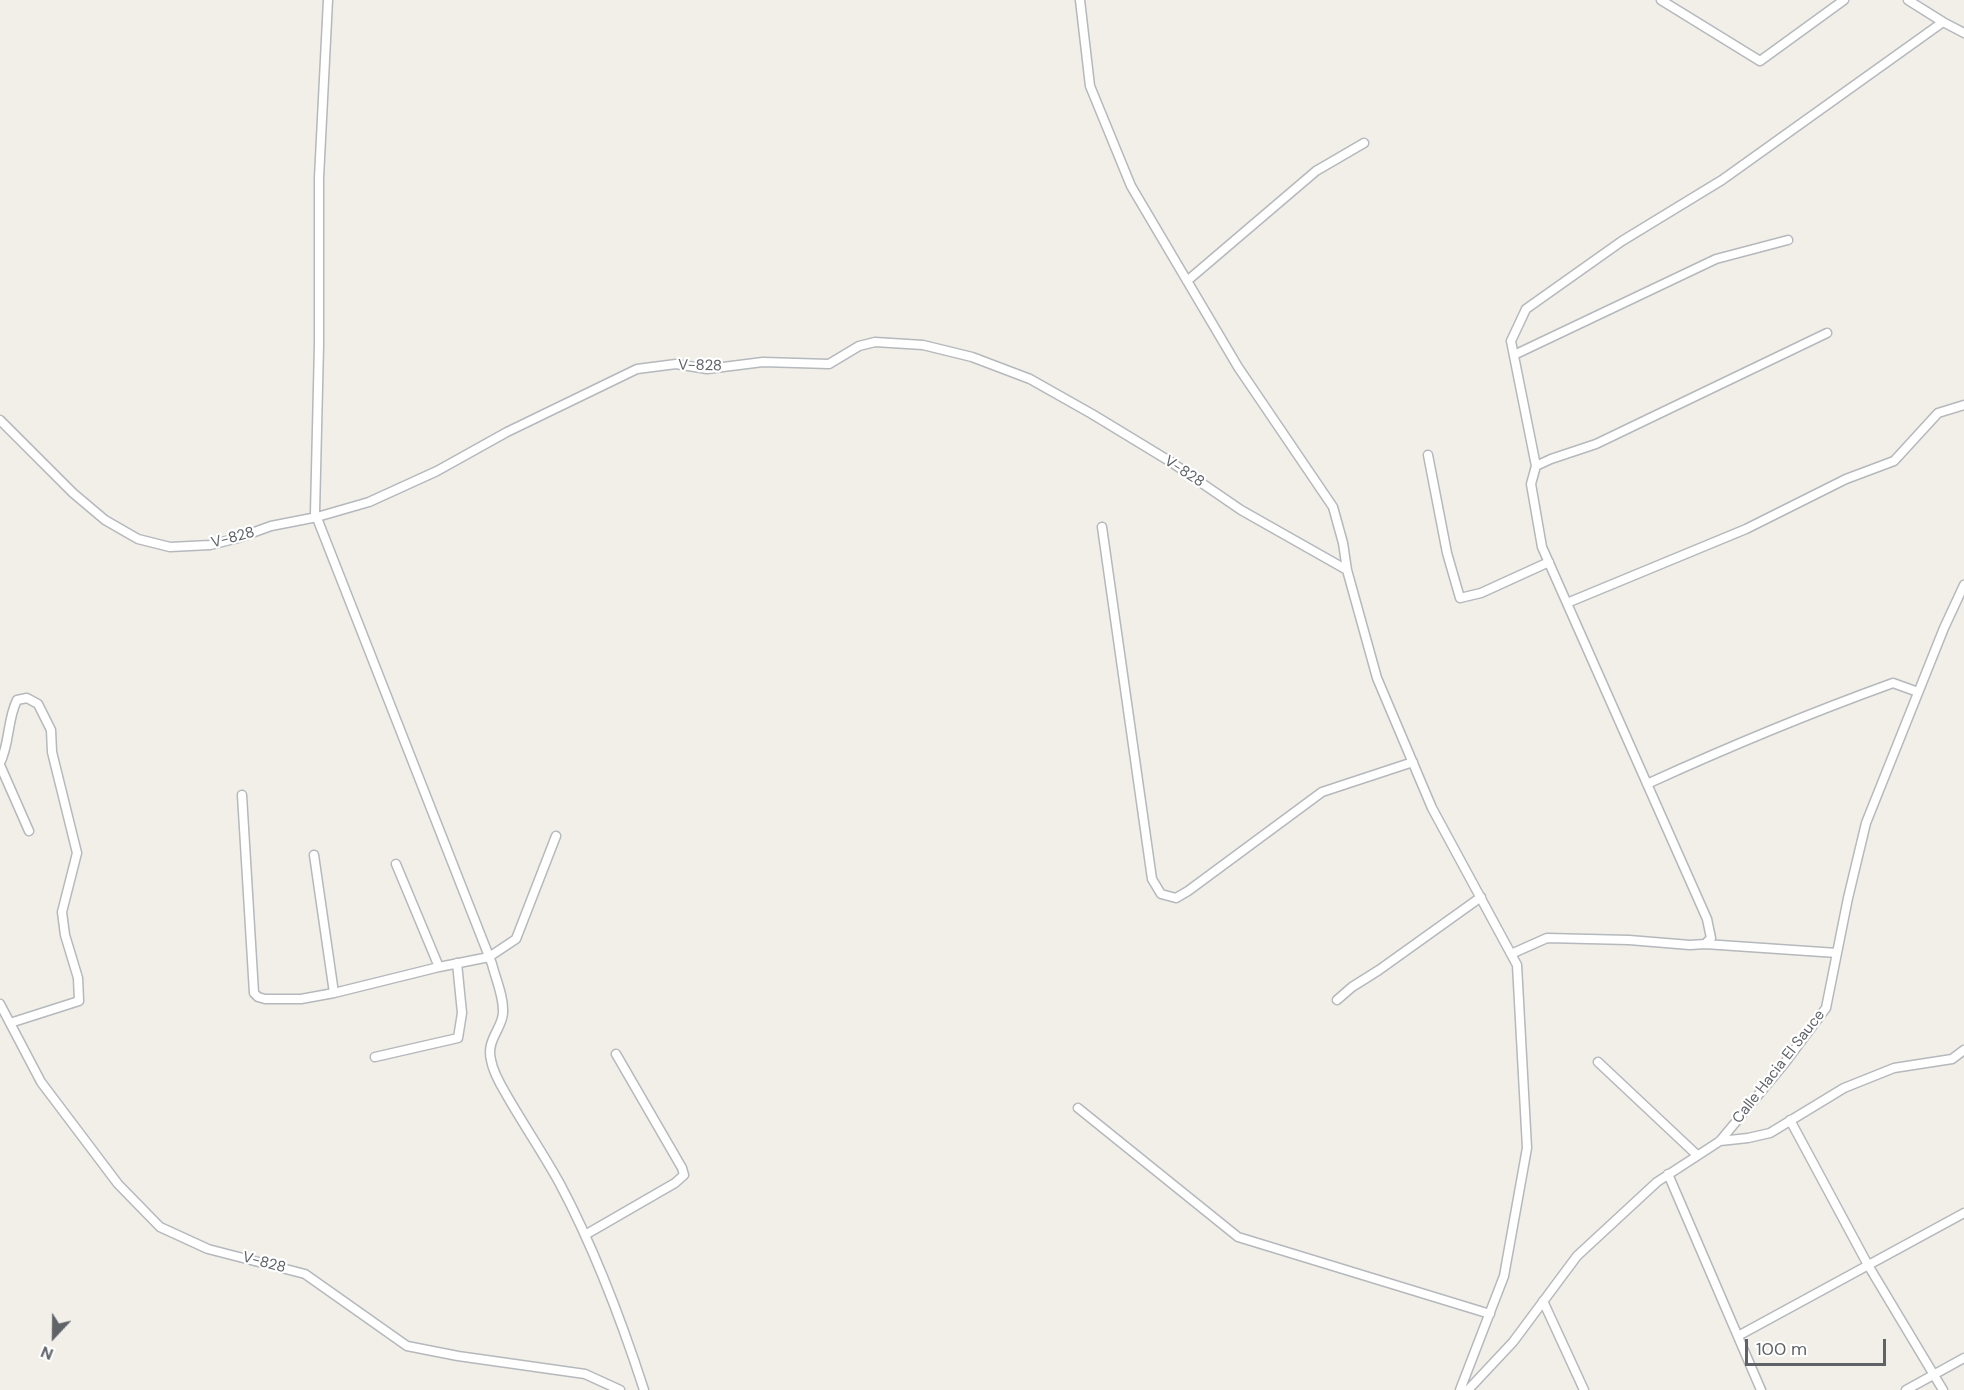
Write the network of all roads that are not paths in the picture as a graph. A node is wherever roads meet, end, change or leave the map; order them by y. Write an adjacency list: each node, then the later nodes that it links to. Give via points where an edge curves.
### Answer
1 (328, 0): 17 (street, via 319,178)
2 (1080, 0): 10 (street, via 1090,86 1131,186)
3 (1660, 0): 4 (street, via 1760,61)
4 (1844, 0)
5 (1908, 0): 6 (street)
6 (1942, 22): 7 (street); 12 (street, via 1722,180 1622,241 1526,309 1511,341)
7 (1964, 33)
8 (1364, 143): 10 (street, via 1316,171)
9 (1788, 240): 12 (street, via 1716,259)
10 (1187, 281): 20 (street, via 1238,367 1333,507)
11 (1827, 333): 16 (street, via 1596,444)
12 (1514, 355): 16 (street)
13 (1964, 405): 22 (street, via 1938,413 1894,461 1846,479 1746,529)
14 (0, 420): 17 (street, V-828, via 73,494 105,520 138,539 170,547 210,545 270,526)
15 (1428, 455): 19 (street, via 1460,598 1481,593)
16 (1536, 466): 19 (street, via 1531,484 1542,547)
17 (317, 517): 20 (street, V-828, via 369,502 437,471 637,369 676,364 707,369 763,362 829,364 875,342 923,345 972,357 1030,379 1102,420 1251,516); 36 (street)
18 (1102, 527): 24 (street, via 1152,879 1161,894 1176,898 1188,891 1322,792)
19 (1549, 562): 22 (street)
20 (1347, 570): 24 (street, via 1377,678)
21 (1964, 585): 23 (street, Calle Hacia El Sauce)
22 (1567, 603): 26 (street)
23 (1918, 692): 26 (street, via 1893,683); 34 (street, Calle Hacia El Sauce, via 1866,823)
24 (1413, 762): 32 (street, via 1432,808)
25 (0, 764): 28 (street); 42 (street, via 11,712 17,700 27,698 38,704 51,730 52,752 77,853 62,912 78,978 79,1001)
26 (1647, 784): 33 (street, via 1707,919 1711,938)
27 (242, 795): 39 (street, via 254,993 265,999 301,999)
28 (29, 831)
29 (555, 836): 36 (street, via 516,939)
30 (314, 855): 39 (street)
31 (396, 864): 38 (street)
32 (1481, 897): 35 (street); 40 (street)
33 (1705, 944): 34 (street); 35 (street, via 1547,938)
34 (1837, 953): 49 (street, Calle Hacia El Sauce, via 1826,1008)
35 (1511, 954): 56 (street, via 1517,965 1527,1148 1504,1275)
36 (489, 957): 37 (street); 53 (street, via 503,1015 491,1040 490,1059)
37 (457, 963): 38 (street); 45 (street, via 462,1013 458,1038)
38 (439, 967): 39 (street)
39 (334, 993)
40 (1336, 1000)
41 (0, 1004): 42 (street, V-828)
42 (10, 1023): 60 (street, V-828, via 41,1082 118,1184 160,1227 208,1249 305,1274 407,1346 585,1374)
43 (1964, 1050): 48 (street, via 1952,1059 1894,1068 1844,1088)
44 (616, 1054): 53 (street, via 684,1175)
45 (375, 1057)
46 (1598, 1062): 50 (street)
47 (1078, 1108): 56 (street, via 1238,1237)
48 (1790, 1120): 49 (street, via 1770,1133); 54 (street)
49 (1720, 1141): 50 (street, Calle Hacia El Sauce)
50 (1697, 1155): 51 (street, Calle Hacia El Sauce)
51 (1668, 1174): 55 (street, Calle Hacia El Sauce, via 1577,1256); 57 (street)
52 (1964, 1213): 54 (street)
53 (585, 1235): 61 (street, via 624,1325)
54 (1868, 1265): 57 (street); 59 (street)
55 (1543, 1301): 63 (street, Calle Hacia El Sauce, via 1513,1342); 64 (street)
56 (1490, 1314): 62 (street)
57 (1738, 1336): 65 (street)
58 (1964, 1358): 59 (street)
59 (1934, 1374): 66 (street); 67 (street)
60 (620, 1390)
61 (644, 1390)
62 (1460, 1390)
63 (1468, 1390)
64 (1584, 1390)
65 (1761, 1390)
66 (1906, 1390)
67 (1943, 1390)

